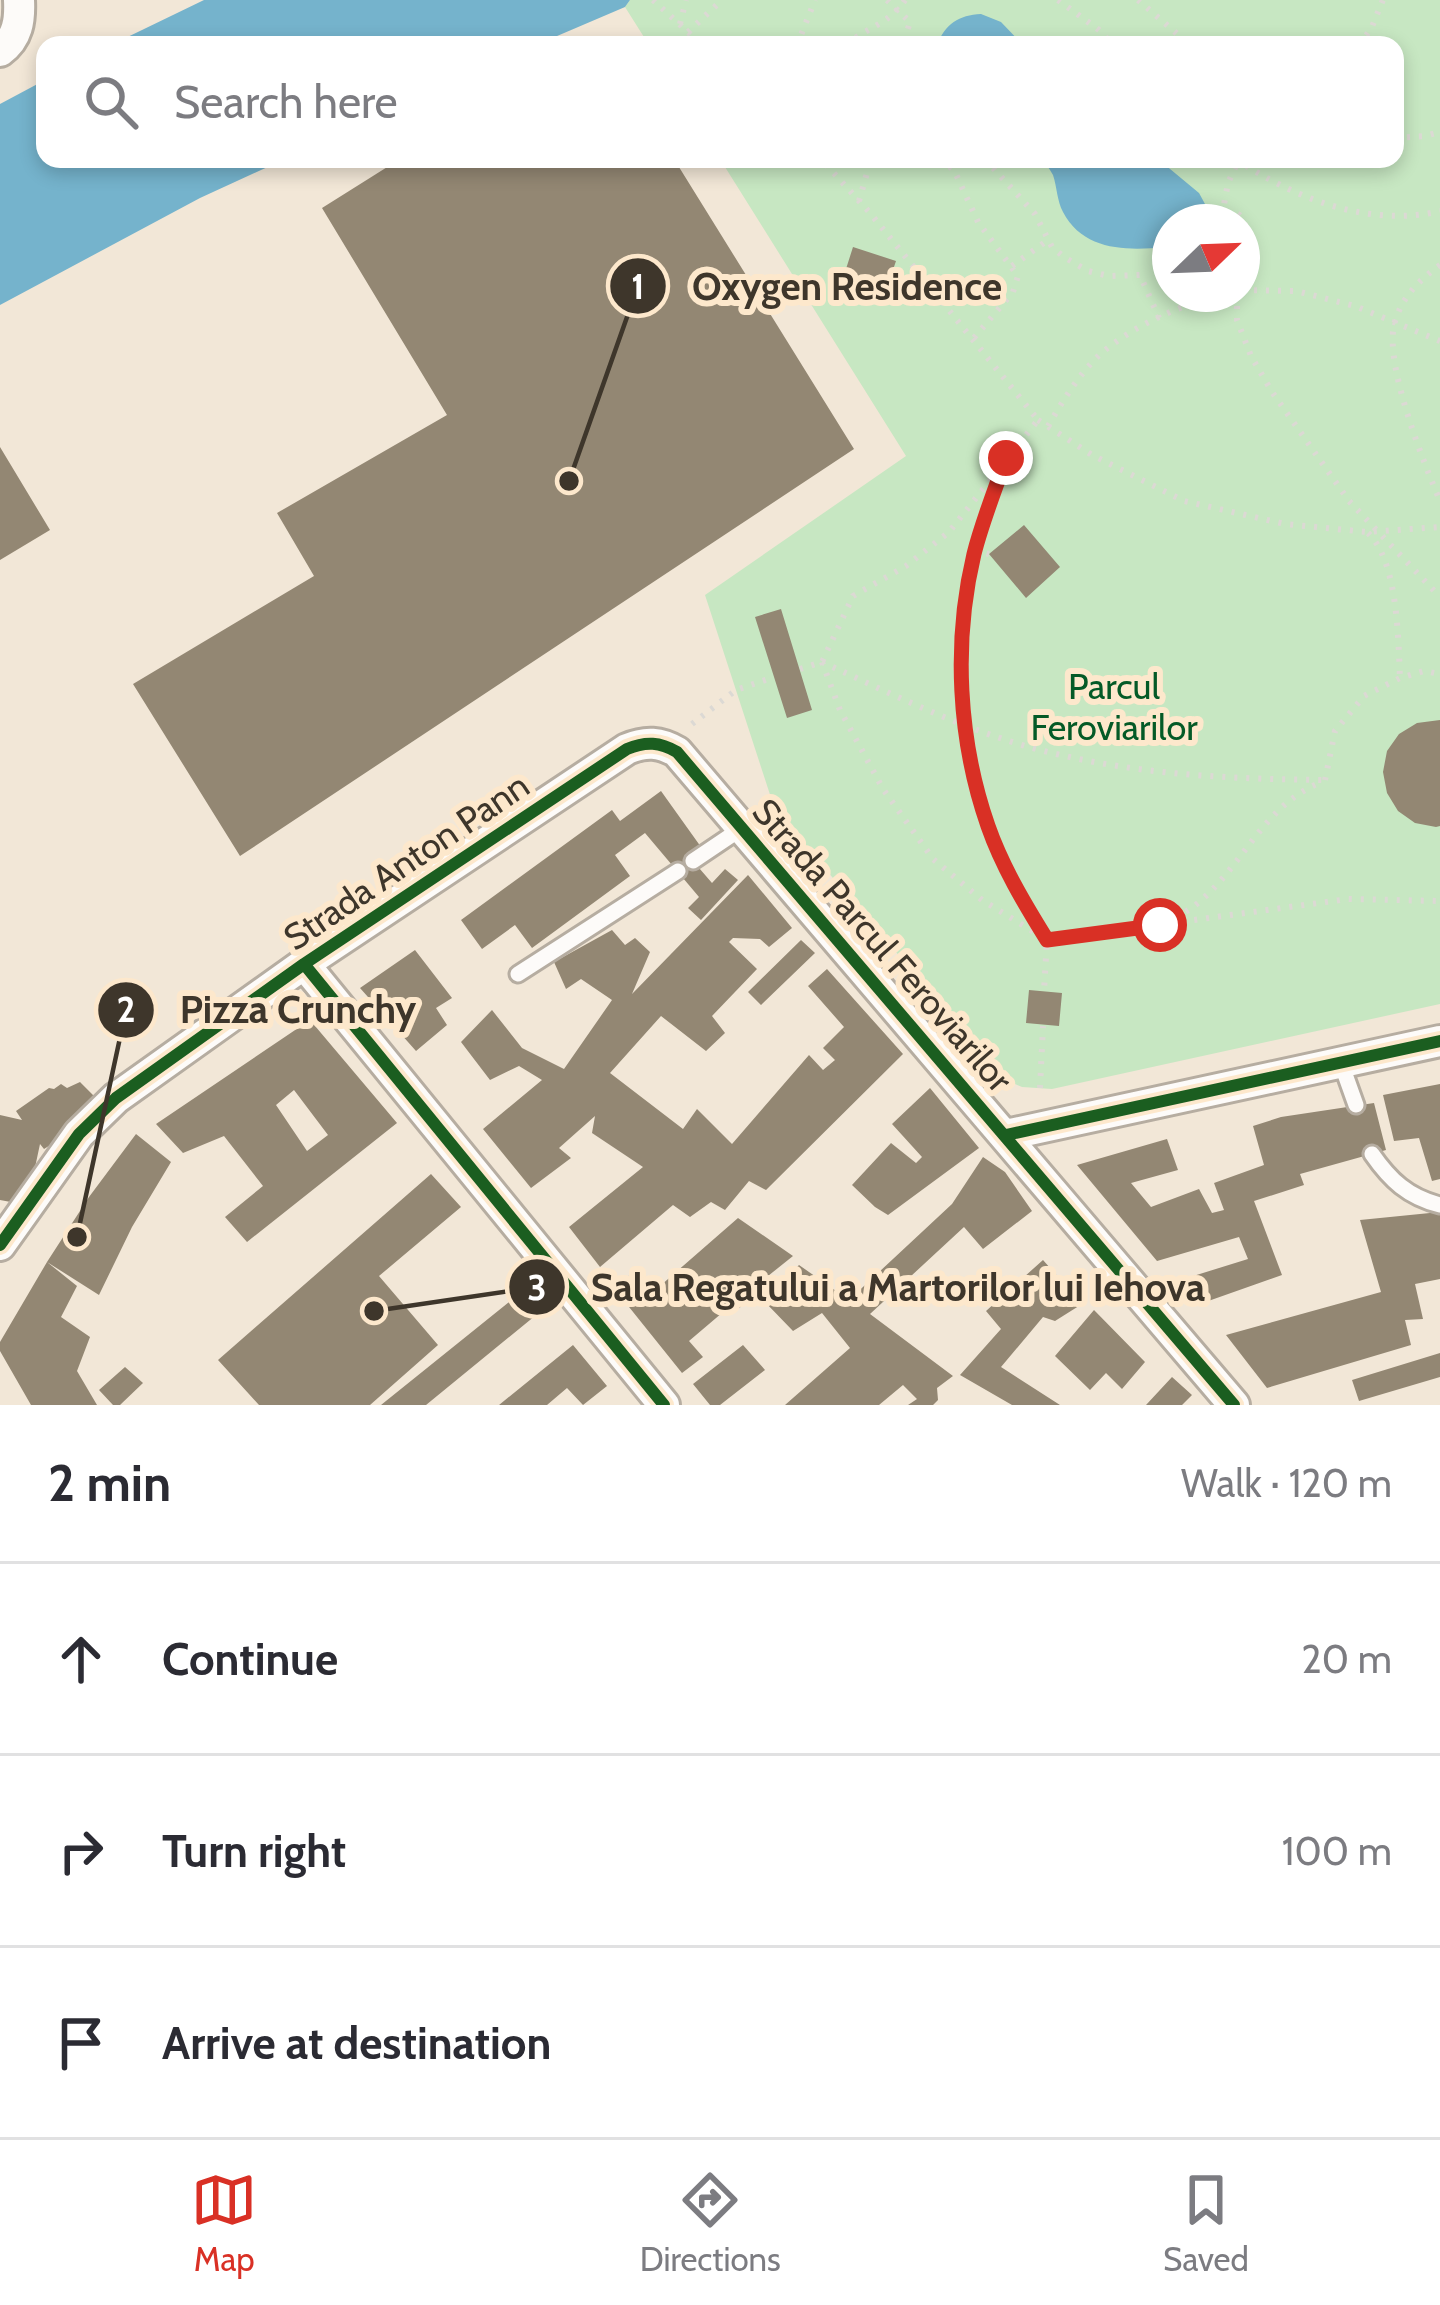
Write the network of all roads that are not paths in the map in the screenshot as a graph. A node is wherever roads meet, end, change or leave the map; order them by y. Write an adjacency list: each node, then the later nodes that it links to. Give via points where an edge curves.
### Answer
1 (19, 0): 2 (street, via 21,22)
2 (0, 51)
3 (652, 742): 4 (street, Strada Parcul Feroviarilor, via 677,752); 5 (street, Strada Anton Pann, via 627,749)
4 (742, 828): 6 (lane); 10 (street, Strada Parcul Feroviarilor)
5 (304, 964): 13 (street, Strada Anton Pann, via 116,1098 44,1167); 14 (street)
6 (518, 974)
7 (1440, 1041): 8 (street, Strada Parcul Feroviarilor)
8 (1341, 1063): 9 (lane); 10 (street, Strada Parcul Feroviarilor)
9 (1356, 1105)
10 (1006, 1135): 15 (street)
11 (1372, 1154): 12 (lane, via 1400,1189)
12 (1440, 1205)
13 (0, 1245)
14 (664, 1405)
15 (1234, 1405)

